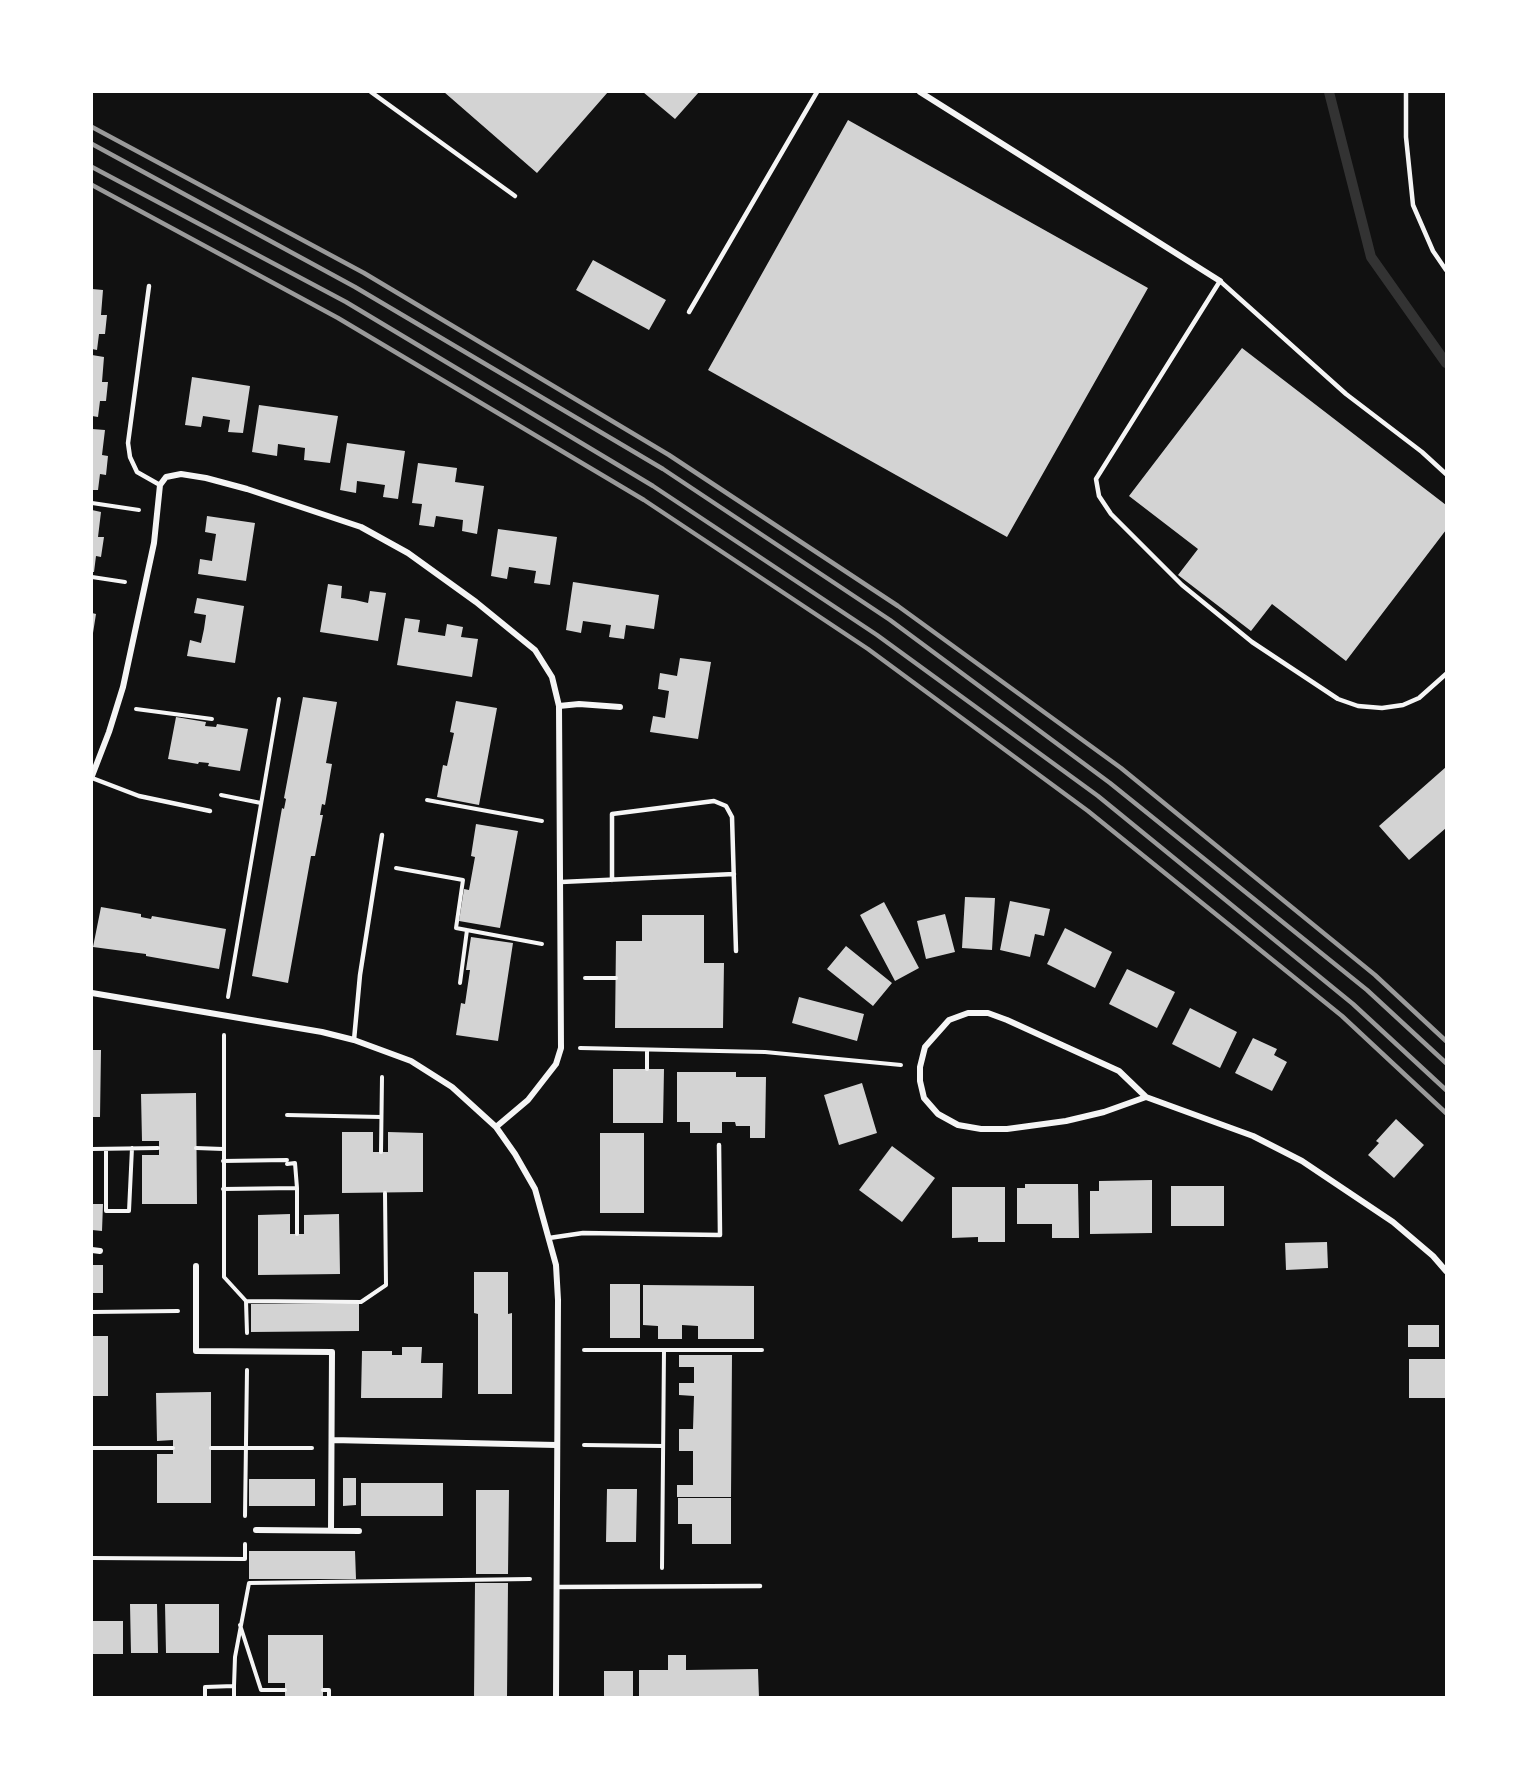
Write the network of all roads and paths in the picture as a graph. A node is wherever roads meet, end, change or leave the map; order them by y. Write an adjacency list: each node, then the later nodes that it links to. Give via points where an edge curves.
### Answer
1 (371, 92): 5 (lane)
2 (817, 92): 9 (lane)
3 (920, 92): 7 (street)
4 (1406, 92): 6 (lane, via 1413,205 1432,251)
5 (515, 196)
6 (1446, 270)
7 (1220, 281): 10 (lane, via 1346,394); 16 (lane, via 1096,479 1099,496 1182,585 1252,642 1338,699 1358,706 1403,705 1419,698)
8 (149, 286): 11 (lane, via 128,443 137,472)
9 (688, 312)
10 (1446, 474)
11 (159, 485): 13 (street); 18 (street, via 166,477 182,474 207,478 361,527 399,548 476,602 535,650 552,677)
12 (92, 503): 13 (path)
13 (157, 514): 15 (street)
14 (92, 577): 15 (path)
15 (146, 585): 19 (street)
16 (1446, 674)
17 (279, 699): 37 (path)
18 (559, 706): 20 (street); 25 (street)
19 (117, 707): 21 (path); 22 (street)
20 (620, 707)
21 (212, 719)
22 (92, 777): 24 (lane, via 139,796)
23 (427, 800): 25 (path)
24 (210, 811)
25 (561, 824): 30 (street)
26 (382, 835): 27 (lane)
27 (377, 864): 31 (path, via 463,880 456,928); 39 (lane)
28 (734, 874): 29 (lane); 29 (lane, via 732,817 726,806 714,801 612,814); 33 (lane)
29 (612, 880): 30 (lane)
30 (561, 882): 32 (street)
31 (467, 930): 32 (path); 36 (path)
32 (561, 948): 40 (street)
33 (736, 951)
34 (585, 978): 35 (path)
35 (616, 978)
36 (460, 983)
37 (228, 990)
38 (92, 993): 39 (street)
39 (354, 1040): 48 (street, via 411,1061 452,1087)
40 (561, 1048): 41 (path); 48 (street, via 556,1064 528,1100)
41 (647, 1050): 42 (path, via 765,1052); 43 (path)
42 (920, 1067): 45 (street, via 924,1098 938,1114 958,1125 981,1129 1066,1121); 45 (street, via 925,1047 949,1020 968,1013 987,1013 1119,1071)
43 (647, 1069)
44 (382, 1077): 47 (path)
45 (1146, 1097): 66 (street, via 1253,1136 1302,1161 1393,1222)
46 (287, 1115): 47 (path)
47 (381, 1117): 56 (path)
48 (496, 1127): 62 (street, via 535,1189)
49 (719, 1144): 62 (lane, via 720,1234 583,1233)
50 (132, 1148): 51 (path); 54 (path); 54 (path, via 129,1210 118,1211 106,1211)
51 (158, 1148)
52 (196, 1148): 55 (path)
53 (92, 1149): 54 (path)
54 (106, 1149)
55 (223, 1149)
56 (381, 1152)
57 (223, 1161): 58 (path, via 296,1163)
58 (297, 1188): 59 (path); 61 (path)
59 (223, 1189)
60 (385, 1193): 67 (path, via 386,1286 361,1302)
61 (297, 1234)
62 (549, 1238): 74 (street, via 556,1265 558,1300)
63 (92, 1250): 64 (street)
64 (100, 1251)
65 (196, 1266): 68 (street)
66 (1446, 1271)
67 (246, 1301)
68 (196, 1311): 69 (path); 73 (street, via 196,1351 332,1352)
69 (92, 1312)
70 (584, 1350): 71 (path)
71 (664, 1350): 72 (path); 76 (path)
72 (762, 1350)
73 (332, 1444): 74 (street); 79 (path); 81 (street)
74 (556, 1444): 86 (street)
75 (584, 1445): 76 (path)
76 (663, 1446): 83 (path)
77 (92, 1448): 78 (path)
78 (173, 1448)
79 (211, 1448)
80 (256, 1530): 81 (street)
81 (331, 1530): 82 (street)
82 (359, 1531)
83 (662, 1574)
84 (530, 1579): 87 (path, via 249,1583)
85 (760, 1586): 86 (lane)
86 (557, 1587): 94 (street)
87 (240, 1623): 88 (path); 89 (path, via 261,1690)
88 (234, 1686): 91 (path, via 205,1687); 92 (path)
89 (285, 1690)
90 (323, 1690): 93 (path, via 329,1690)
91 (205, 1698)
92 (234, 1698)
93 (329, 1698)
94 (556, 1698)

